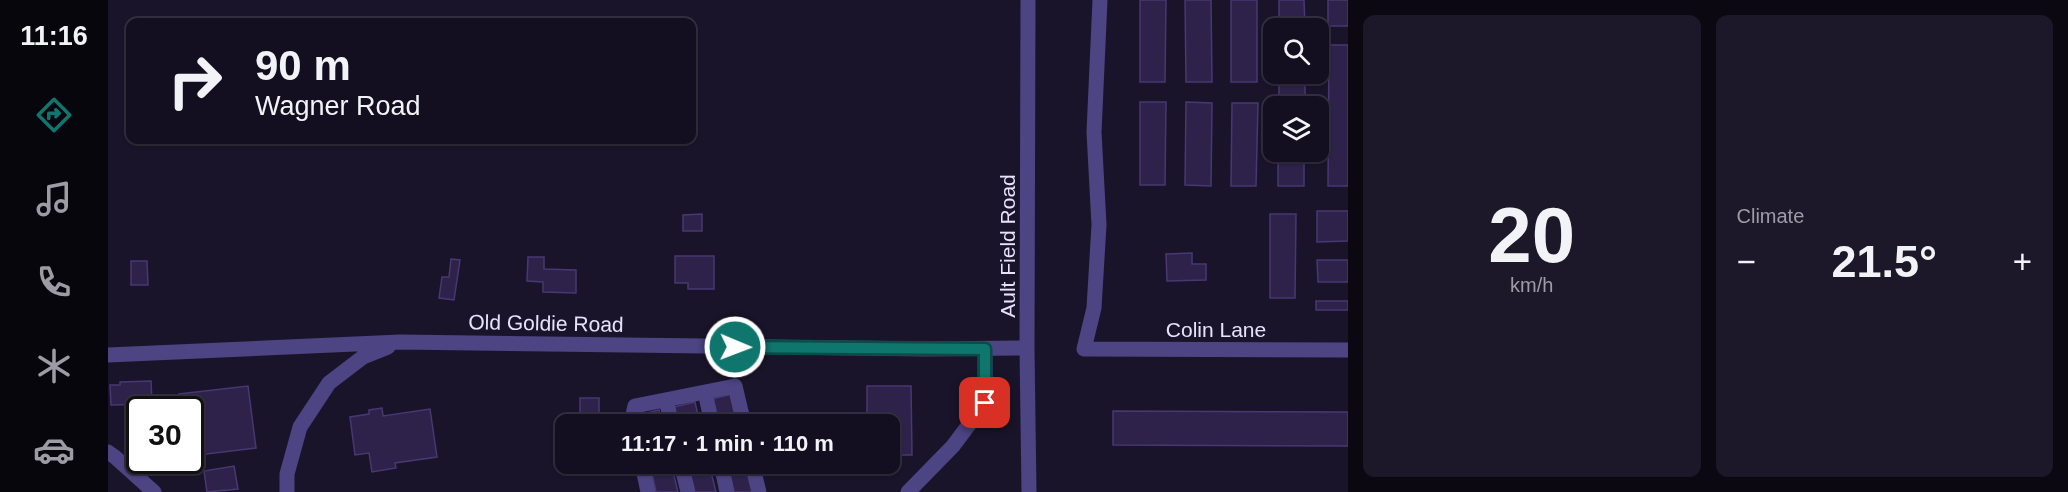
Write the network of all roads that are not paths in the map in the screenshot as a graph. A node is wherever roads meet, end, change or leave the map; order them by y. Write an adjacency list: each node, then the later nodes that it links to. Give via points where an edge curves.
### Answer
1 (1028, 0): 4 (street, Ault Field Road)
2 (1100, 0): 6 (street, Colin Lane, via 1094,132 1099,225 1094,308 1084,349)
3 (400, 342): 5 (street, Old Goldie Road); 7 (street, Old Goldie Road); 20 (street, via 363,357 328,383 300,427 287,474)
4 (1027, 348): 5 (street, Old Goldie Road); 26 (street, Ault Field Road)
5 (985, 349): 25 (street, via 985,403 953,446)
6 (1348, 350)
7 (108, 355)
8 (705, 392): 9 (street); 12 (street); 13 (street, via 735,386)
9 (666, 400): 10 (street, via 635,406); 11 (street)
10 (633, 414)
11 (670, 414)
12 (710, 414)
13 (742, 414)
14 (108, 453): 19 (street)
15 (644, 474): 21 (street)
16 (684, 474): 22 (street)
17 (723, 474): 23 (street)
18 (754, 474): 24 (street)
19 (154, 492)
20 (287, 492)
21 (648, 492)
22 (688, 492)
23 (727, 492)
24 (759, 492)
25 (908, 492)
26 (1029, 492)

